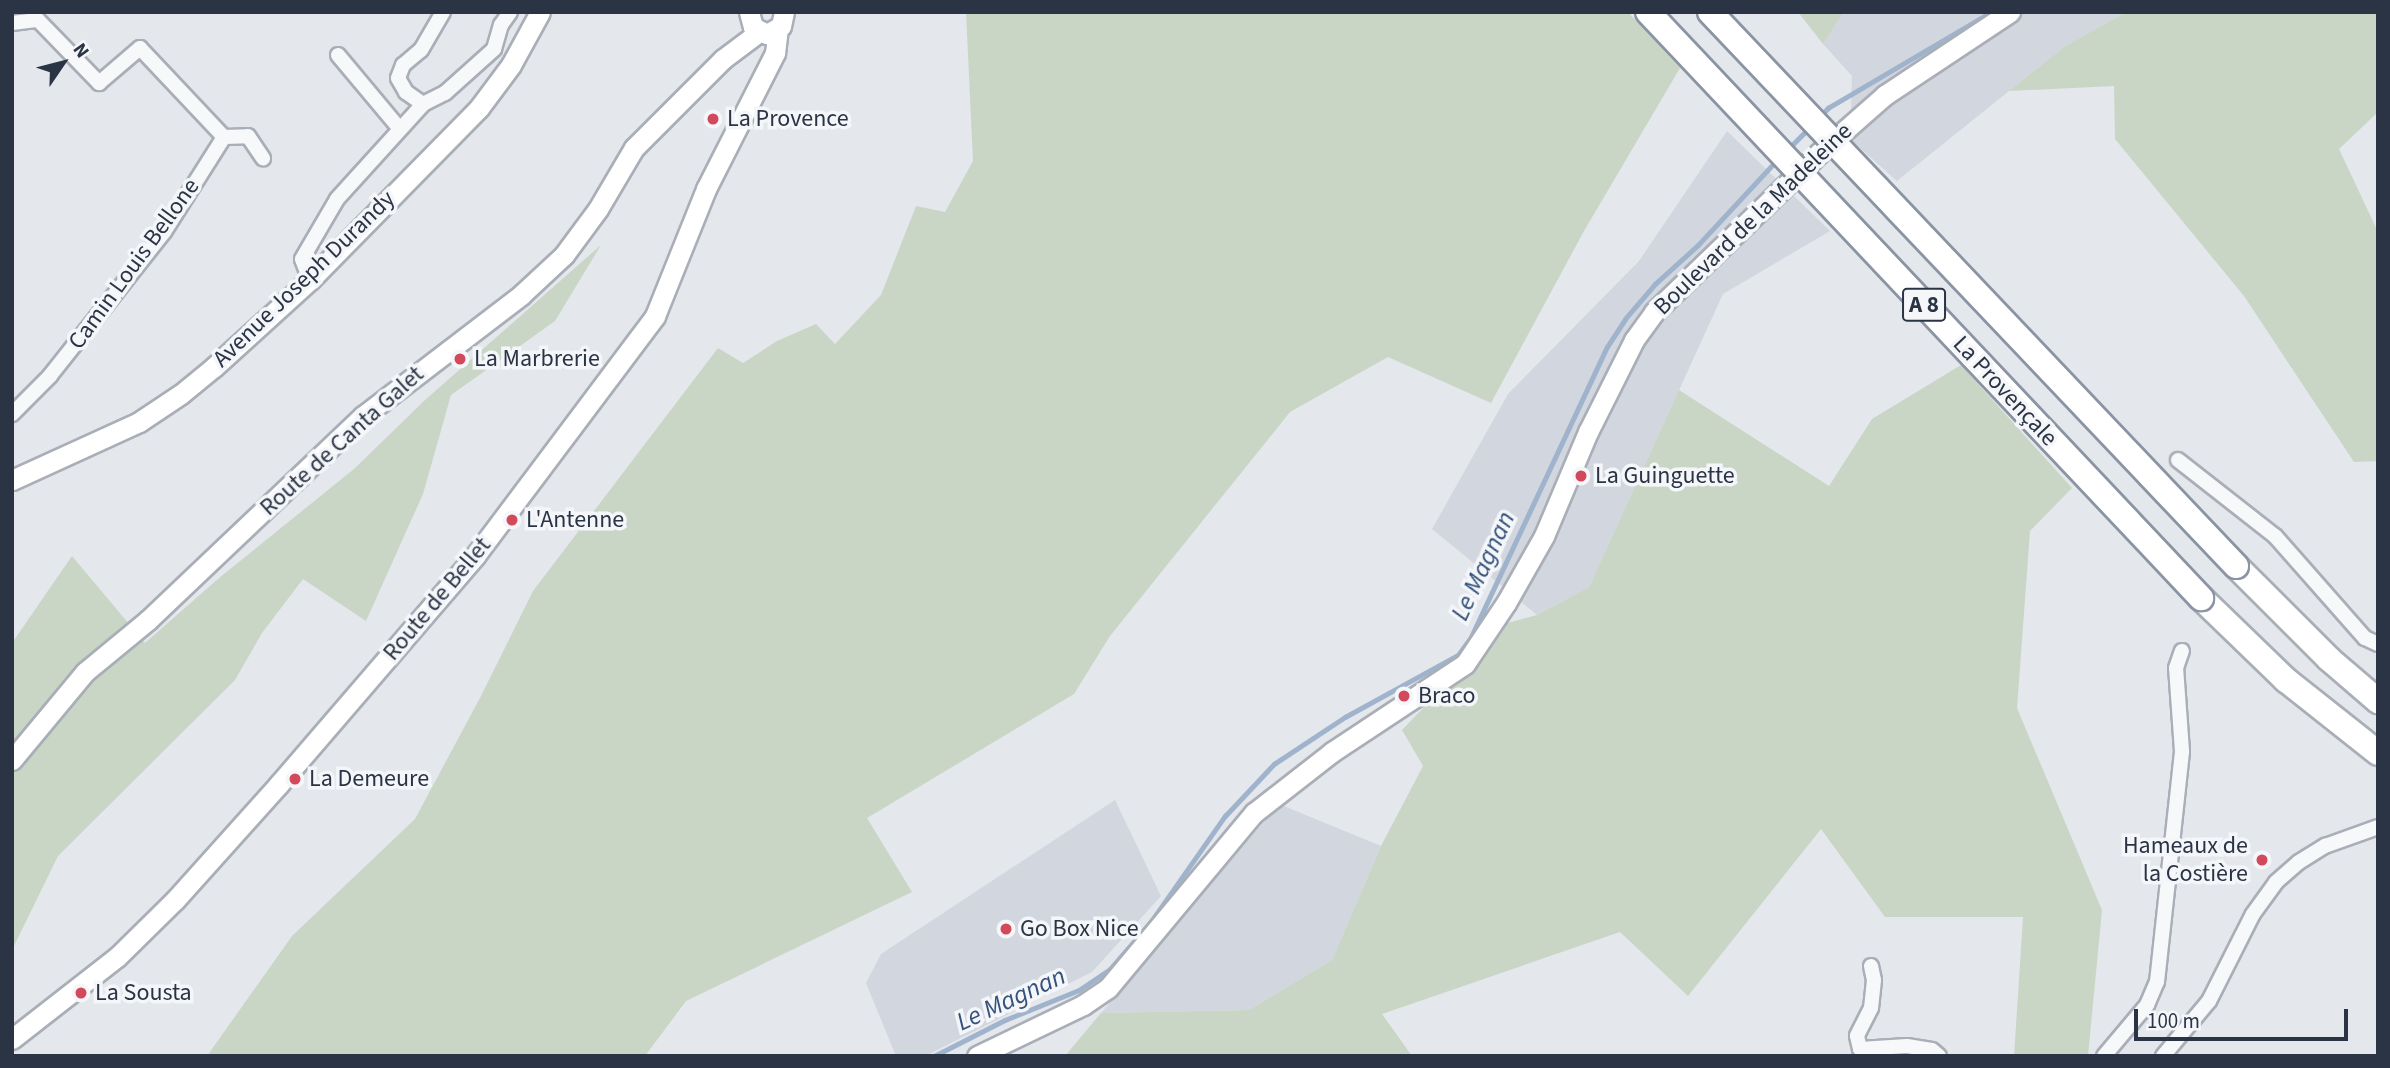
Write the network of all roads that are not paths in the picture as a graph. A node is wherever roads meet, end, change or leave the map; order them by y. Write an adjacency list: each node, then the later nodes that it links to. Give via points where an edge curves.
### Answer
1 (443, 12): 10 (street, via 398,78 406,92)
2 (510, 12): 10 (street, via 494,49 484,60 445,93)
3 (540, 12): 14 (street, Avenue Joseph Durandy, via 511,65 479,108)
4 (1648, 12): 21 (highway, La Provençale / A 8, bridge, via 2201,598 2286,680)
5 (1710, 12): 20 (highway, La Provençale / A 8, bridge, via 2236,566)
6 (2010, 12): 26 (street, Boulevard de la Madeleine, via 1885,95 1654,312 1634,340 1598,411 1544,536 1474,655 1455,673 1332,752 1254,813 1108,988 1083,1005)
7 (12, 23): 12 (street, via 38,20 99,83 140,48)
8 (764, 23): 22 (street, Route de Canta Galet, via 634,148 565,255 521,295 363,416 148,620 85,672); 25 (street, Route de Bellet, via 775,53 706,189 654,316 475,556 279,784 117,957)
9 (338, 55): 11 (street)
10 (424, 104): 11 (street)
11 (399, 128): 14 (street, via 337,199 305,251 302,266)
12 (224, 137): 13 (street, via 248,136); 15 (street, Camin Louis Bellone, via 164,232 50,376)
13 (263, 158)
14 (310, 280): 17 (street, Avenue Joseph Durandy, via 214,367 157,410)
15 (12, 414)
16 (2178, 460): 18 (street, via 2275,536 2365,638)
17 (12, 480)
18 (2378, 644)
19 (2182, 651): 28 (street, via 2176,668 2182,751 2157,982 2147,1005)
20 (2378, 701)
21 (2378, 753)
22 (12, 760)
23 (2378, 827): 29 (street, via 2313,852 2276,882 2253,914 2209,1001)
24 (1871, 966): 27 (street, via 1871,1009 1857,1037 1860,1049 1907,1046)
25 (12, 1039)
26 (977, 1056)
27 (1939, 1056)
28 (2104, 1056)
29 (2163, 1056)

